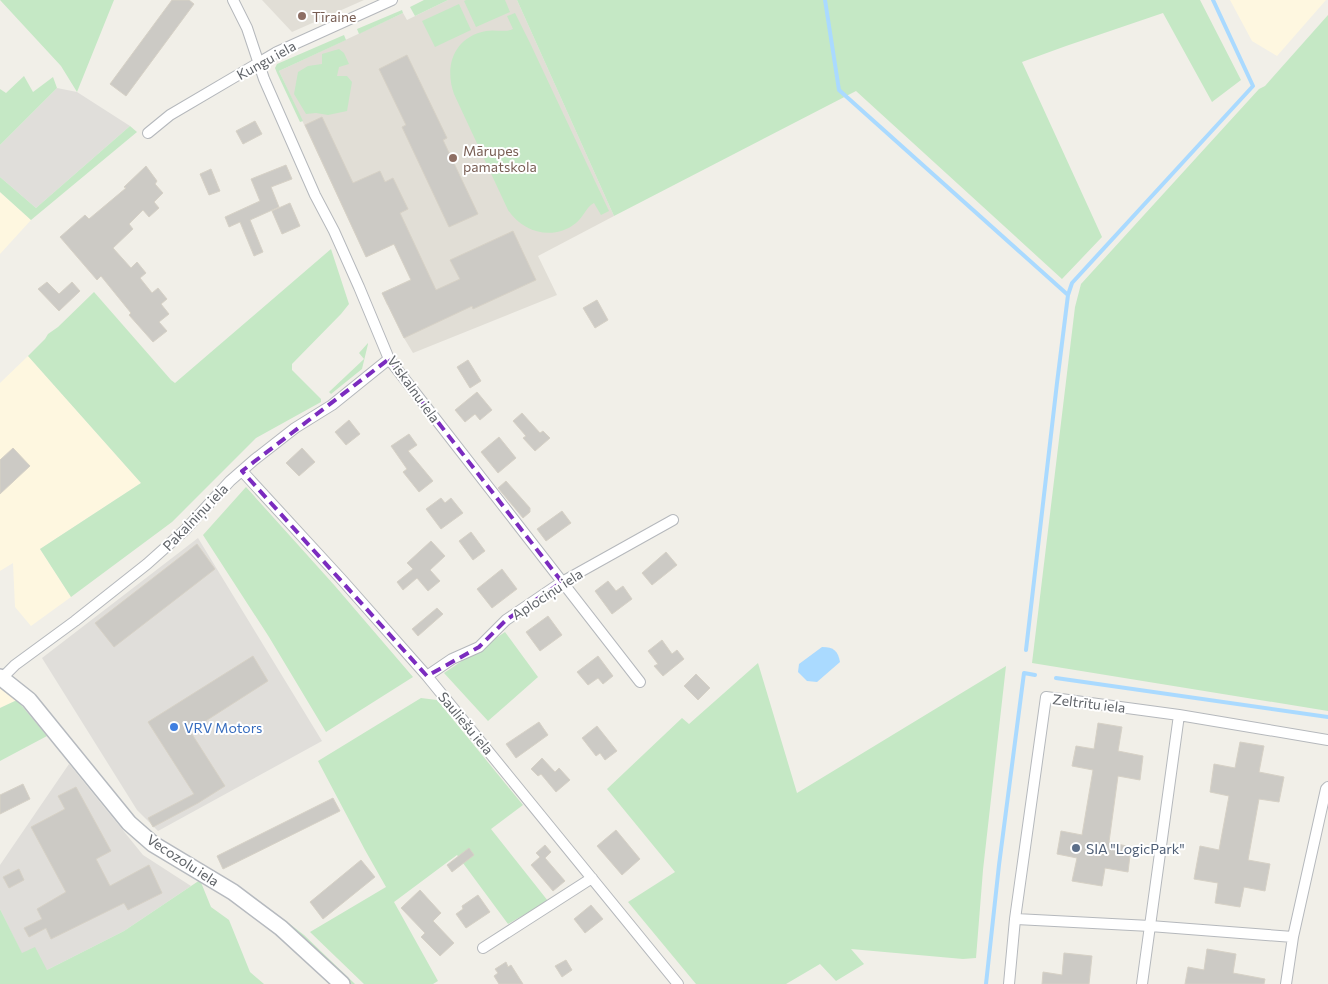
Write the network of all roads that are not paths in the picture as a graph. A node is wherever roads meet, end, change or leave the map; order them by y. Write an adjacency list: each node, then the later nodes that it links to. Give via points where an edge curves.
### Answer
1 (233, 0): 3 (street, Viskalnu iela)
2 (392, 0): 3 (street, Kungu iela)
3 (259, 63): 4 (street, Kungu iela, via 170,114); 5 (street, Viskalnu iela)
4 (148, 133)
5 (389, 359): 6 (street, Pakalniņu iela); 8 (street, Viskalnu iela)
6 (242, 472): 9 (street, Sauliešu iela); 10 (street, Pakalniņu iela, via 147,564)
7 (673, 520): 8 (street, Aplociņu iela)
8 (562, 582): 9 (street, Aplociņu iela, via 506,620 479,647 452,659); 11 (street, Viskalnu iela)
9 (427, 676): 15 (street, Sauliešu iela)
10 (1, 678): 20 (street, Vecozolu iela, via 28,700 129,823 153,844 233,892 280,928)
11 (640, 682)
12 (1179, 716): 13 (street, Zeltrītu iela); 16 (street, Zeltrītu iela, via 1046,696); 17 (street)
13 (1328, 740)
14 (1328, 787): 18 (street)
15 (592, 878): 19 (street); 21 (street, Sauliešu iela)
16 (1015, 919): 17 (street); 22 (street, Zeltrītu iela)
17 (1150, 926): 18 (street); 23 (street)
18 (1293, 937): 24 (street)
19 (483, 948)
20 (342, 984)
21 (678, 984)
22 (1009, 984)
23 (1142, 984)
24 (1286, 984)

